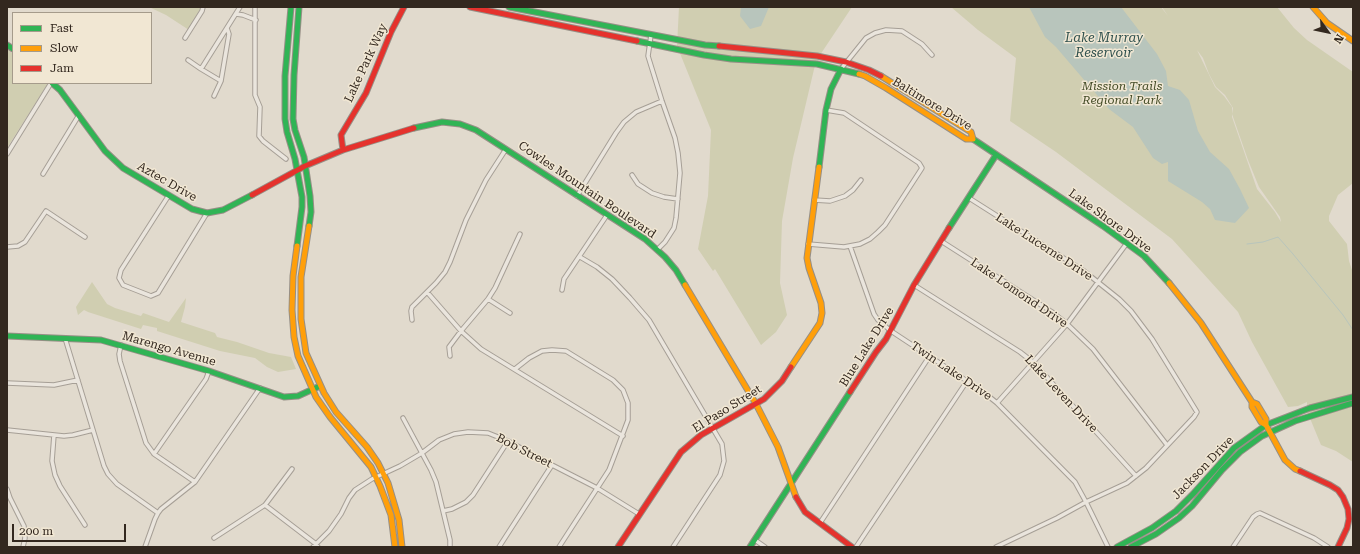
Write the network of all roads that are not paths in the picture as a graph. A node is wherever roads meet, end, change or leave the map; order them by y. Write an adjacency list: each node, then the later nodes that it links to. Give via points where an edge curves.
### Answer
1 (202, 7): 14 (street)
2 (240, 7): 10 (street)
3 (255, 7): 11 (street)
4 (291, 7): 28 (main road)
5 (300, 7): 27 (main road)
6 (404, 7): 33 (main road, Lake Park Way, via 366,93 341,134)
7 (470, 7): 16 (main road, Baltimore Drive)
8 (509, 7): 13 (main road, Baltimore Drive)
9 (1313, 7): 15 (main road, via 1327,22)
10 (236, 14): 11 (street); 12 (street)
11 (256, 20): 36 (street, via 255,95 260,107 259,136)
12 (227, 28): 20 (street); 22 (street, via 229,34)
13 (651, 35): 16 (street); 19 (main road, Baltimore Drive, via 705,45 818,56)
14 (185, 38)
15 (1353, 41)
16 (650, 43): 21 (main road, Baltimore Drive, via 731,59 817,64); 26 (street, via 648,56)
17 (932, 55): 19 (street, via 922,44 902,31 886,30 866,38)
18 (188, 60): 20 (street)
19 (846, 62): 21 (street); 31 (main road, Baltimore Drive, via 890,81 971,132)
20 (201, 69): 22 (street)
21 (841, 69): 29 (main road, El Paso Street, via 831,89); 31 (main road, Baltimore Drive, via 865,76 966,139)
22 (221, 81): 25 (street)
23 (51, 84): 34 (street)
24 (53, 84): 30 (main road, Aztec Drive)
25 (214, 96)
26 (662, 101): 42 (street, via 636,112 624,122); 44 (street, via 678,152)
27 (293, 107): 28 (main road); 37 (main road)
28 (284, 108): 37 (main road, via 287,132 295,159)
29 (826, 110): 45 (main road, El Paso Street); 54 (street, via 844,113 919,162 922,168 885,225 870,239)
30 (79, 115): 38 (street); 41 (main road, Aztec Drive, via 112,159)
31 (973, 139): 35 (main road, Lake Shore Drive)
32 (506, 149): 33 (main road, Cowles Mountain Boulevard, via 476,130 460,124 442,122 419,126); 42 (main road, Cowles Mountain Boulevard); 60 (street, via 486,180 466,220 448,267)
33 (343, 150): 37 (main road, Cowles Mountain Boulevard)
34 (7, 154)
35 (996, 155): 43 (main road, Blue Lake Drive); 51 (main road, Lake Shore Drive)
36 (286, 159)
37 (301, 168): 46 (main road, Aztec Drive, via 223,210); 70 (main road, via 310,196 311,212 301,279 301,319); 71 (main road, via 302,212 293,276 292,310)
38 (43, 174)
39 (632, 175): 44 (street, via 638,184 652,193)
40 (861, 180): 45 (street, via 845,196 830,201)
41 (169, 195): 46 (main road, Aztec Drive, via 192,209); 46 (street, via 121,270 120,278 123,284 152,296 158,293)
42 (577, 196): 47 (main road, Cowles Mountain Boulevard)
43 (969, 198): 50 (main road, Blue Lake Drive); 57 (street, Lake Lucerne Drive, via 1084,271)
44 (678, 199): 55 (street, via 674,228 666,242)
45 (814, 200): 52 (main road, El Paso Street)
46 (207, 213)
47 (607, 215): 55 (main road, Cowles Mountain Boulevard, via 645,239); 56 (street)
48 (520, 234): 61 (street)
49 (85, 237): 53 (street, via 46,211 25,242 18,246)
50 (941, 241): 58 (main road, Blue Lake Drive); 64 (street, Lake Lomond Drive)
51 (1127, 243): 57 (street); 88 (main road, Lake Shore Drive, via 1144,256 1188,306)
52 (808, 244): 54 (street, via 844,248); 86 (main road, El Paso Street, via 808,268 821,303 821,320 782,381)
53 (7, 246)
54 (850, 246): 66 (street, Twin Lake Drive, via 874,314)
55 (657, 250): 86 (main road, Cowles Mountain Boulevard, via 676,270)
56 (580, 257): 59 (street, via 564,279); 89 (street, via 612,279 649,320)
57 (1098, 283): 64 (street); 96 (street, Lake Lucerne Drive, via 1131,311 1152,339 1196,412)
58 (914, 285): 66 (main road, Blue Lake Drive); 74 (street, Lake Leven Drive)
59 (562, 290)
60 (427, 292): 63 (street, via 412,307); 65 (street)
61 (488, 299): 62 (street); 65 (street)
62 (510, 313)
63 (412, 320)
64 (1067, 324): 74 (street); 96 (street, Lake Lomond Drive, via 1093,349)
65 (461, 331): 72 (street, via 449,347); 75 (street, via 482,349)
66 (891, 331): 73 (street, Twin Lake Drive); 105 (main road, Blue Lake Drive)
67 (7, 336): 68 (main road, Marengo Avenue)
68 (65, 338): 69 (main road, Marengo Avenue, via 101,340); 77 (street)
69 (121, 345): 76 (main road, Marengo Avenue); 98 (street, via 120,361 146,443)
70 (305, 345): 71 (main road); 80 (main road)
71 (296, 347): 82 (main road)
72 (450, 356)
73 (929, 356): 78 (street, Twin Lake Drive); 113 (street)
74 (1034, 363): 84 (street); 102 (street, Lake Leven Drive)
75 (515, 369): 94 (street); 94 (street, via 537,353 557,350 571,354 613,380 623,390 629,407 628,420)
76 (209, 371): 81 (main road, Marengo Avenue); 98 (street)
77 (78, 380): 79 (street, via 54,385); 91 (street)
78 (967, 381): 84 (street, Twin Lake Drive); 131 (street)
79 (7, 382)
80 (320, 386): 82 (main road, Marengo Avenue); 101 (main road, via 336,412 370,452)
81 (260, 388): 82 (main road, Marengo Avenue, via 288,397); 104 (street)
82 (312, 390): 103 (main road, via 330,417 371,467)
83 (1353, 397): 88 (main road, Jackson Drive, via 1290,414)
84 (997, 402): 108 (street, Twin Lake Drive, via 1073,479)
85 (1353, 403): 92 (main road, Jackson Drive)
86 (756, 404): 89 (main road, El Paso Street); 105 (main road, Cowles Mountain Boulevard, via 778,447)
87 (403, 418): 97 (street)
88 (1266, 425): 92 (main road, Lake Shore Drive); 134 (main road, Jackson Drive, via 1234,448 1176,511 1152,528)
89 (713, 428): 112 (main road, El Paso Street, via 691,443 677,457); 127 (street, via 723,448 722,471)
90 (7, 430): 93 (street)
91 (93, 430): 93 (street, via 73,435); 111 (street, via 110,477)
92 (1269, 432): 135 (main road, Jackson Drive, via 1240,452 1179,518); 138 (main road, Lake Shore Drive, via 1290,466 1330,485 1343,497 1349,519)
93 (54, 435): 114 (street, via 52,454 55,475)
94 (622, 436): 106 (street, via 609,470)
95 (508, 441): 97 (street, Bob Street, via 488,433 461,433 438,440); 99 (street, Bob Street); 110 (street, via 473,495 466,502)
96 (1167, 445): 102 (street)
97 (422, 452): 101 (street, Bob Street); 110 (street, via 436,482)
98 (154, 454): 104 (street)
99 (552, 465): 106 (street, Bob Street); 124 (street)
100 (292, 469): 109 (street)
101 (384, 474): 103 (street, Bob Street); 122 (main road, via 399,520)
102 (1136, 476): 108 (street, via 1116,489)
103 (376, 478): 117 (street, Bob Street, via 355,490 341,514); 121 (main road, via 393,524)
104 (194, 482): 111 (street)
105 (790, 486): 113 (main road, Cowles Mountain Boulevard, via 805,512); 116 (main road, Blue Lake Drive)
106 (597, 488): 112 (street, Bob Street); 125 (street)
107 (7, 489): 118 (street, via 24,526)
108 (1086, 502): 132 (street); 133 (street, Twin Lake Drive)
109 (265, 505): 115 (street); 117 (street)
110 (443, 511): 123 (street)
111 (158, 514): 119 (street)
112 (639, 514): 126 (main road, El Paso Street)
113 (820, 524): 130 (main road, Cowles Mountain Boulevard)
114 (85, 525)
115 (214, 538)
116 (755, 540): 128 (main road, Blue Lake Drive); 129 (street)
117 (317, 545): 120 (street, Bob Street)
118 (23, 547)
119 (145, 547)
120 (313, 547)
121 (395, 547)
122 (402, 547)
123 (450, 547)
124 (499, 547)
125 (559, 547)
126 (618, 547)
127 (673, 547)
128 (750, 547)
129 (765, 547)
130 (852, 547)
131 (856, 547)
132 (996, 547)
133 (1108, 547)
134 (1117, 547)
135 (1131, 547)
136 (1233, 547): 137 (street, via 1253,517 1260,513)
137 (1328, 547)
138 (1338, 547)

